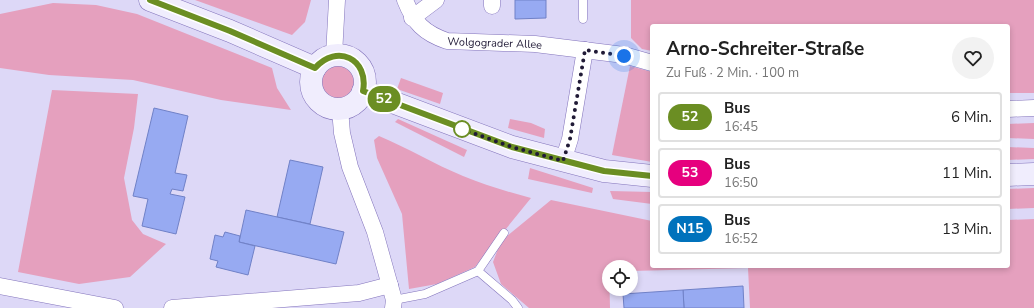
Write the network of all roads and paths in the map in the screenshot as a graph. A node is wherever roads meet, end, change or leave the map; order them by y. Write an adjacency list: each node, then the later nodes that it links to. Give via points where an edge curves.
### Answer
1 (150, 0): 11 (main road)
2 (337, 0): 9 (street)
3 (404, 0): 6 (street, Wolgograder Allee)
4 (436, 0): 6 (street)
5 (583, 0): 7 (lane)
6 (412, 18): 8 (street, Wolgograder Allee, via 424,29 447,41 535,44)
7 (583, 19)
8 (585, 50): 10 (street, Wolgograder Allee); 16 (street, via 570,139)
9 (334, 55): 11 (main road, via 321,60); 12 (main road, via 354,61 362,70 365,82)
10 (650, 62)
11 (315, 68): 14 (main road, via 311,80 313,92 320,102)
12 (363, 91): 14 (main road, via 352,105); 16 (main road, via 512,147)
13 (1034, 108): 15 (street)
14 (340, 109): 23 (street, via 342,133 350,167 375,232)
15 (1010, 109)
16 (563, 161): 19 (main road, via 604,171)
17 (1034, 174): 18 (main road)
18 (1010, 175)
19 (650, 176)
20 (504, 233): 21 (lane)
21 (478, 271): 23 (lane, via 425,294); 26 (lane)
22 (0, 286): 24 (street)
23 (392, 298): 25 (street, via 359,293)
24 (115, 308)
25 (172, 308)
26 (518, 308)

